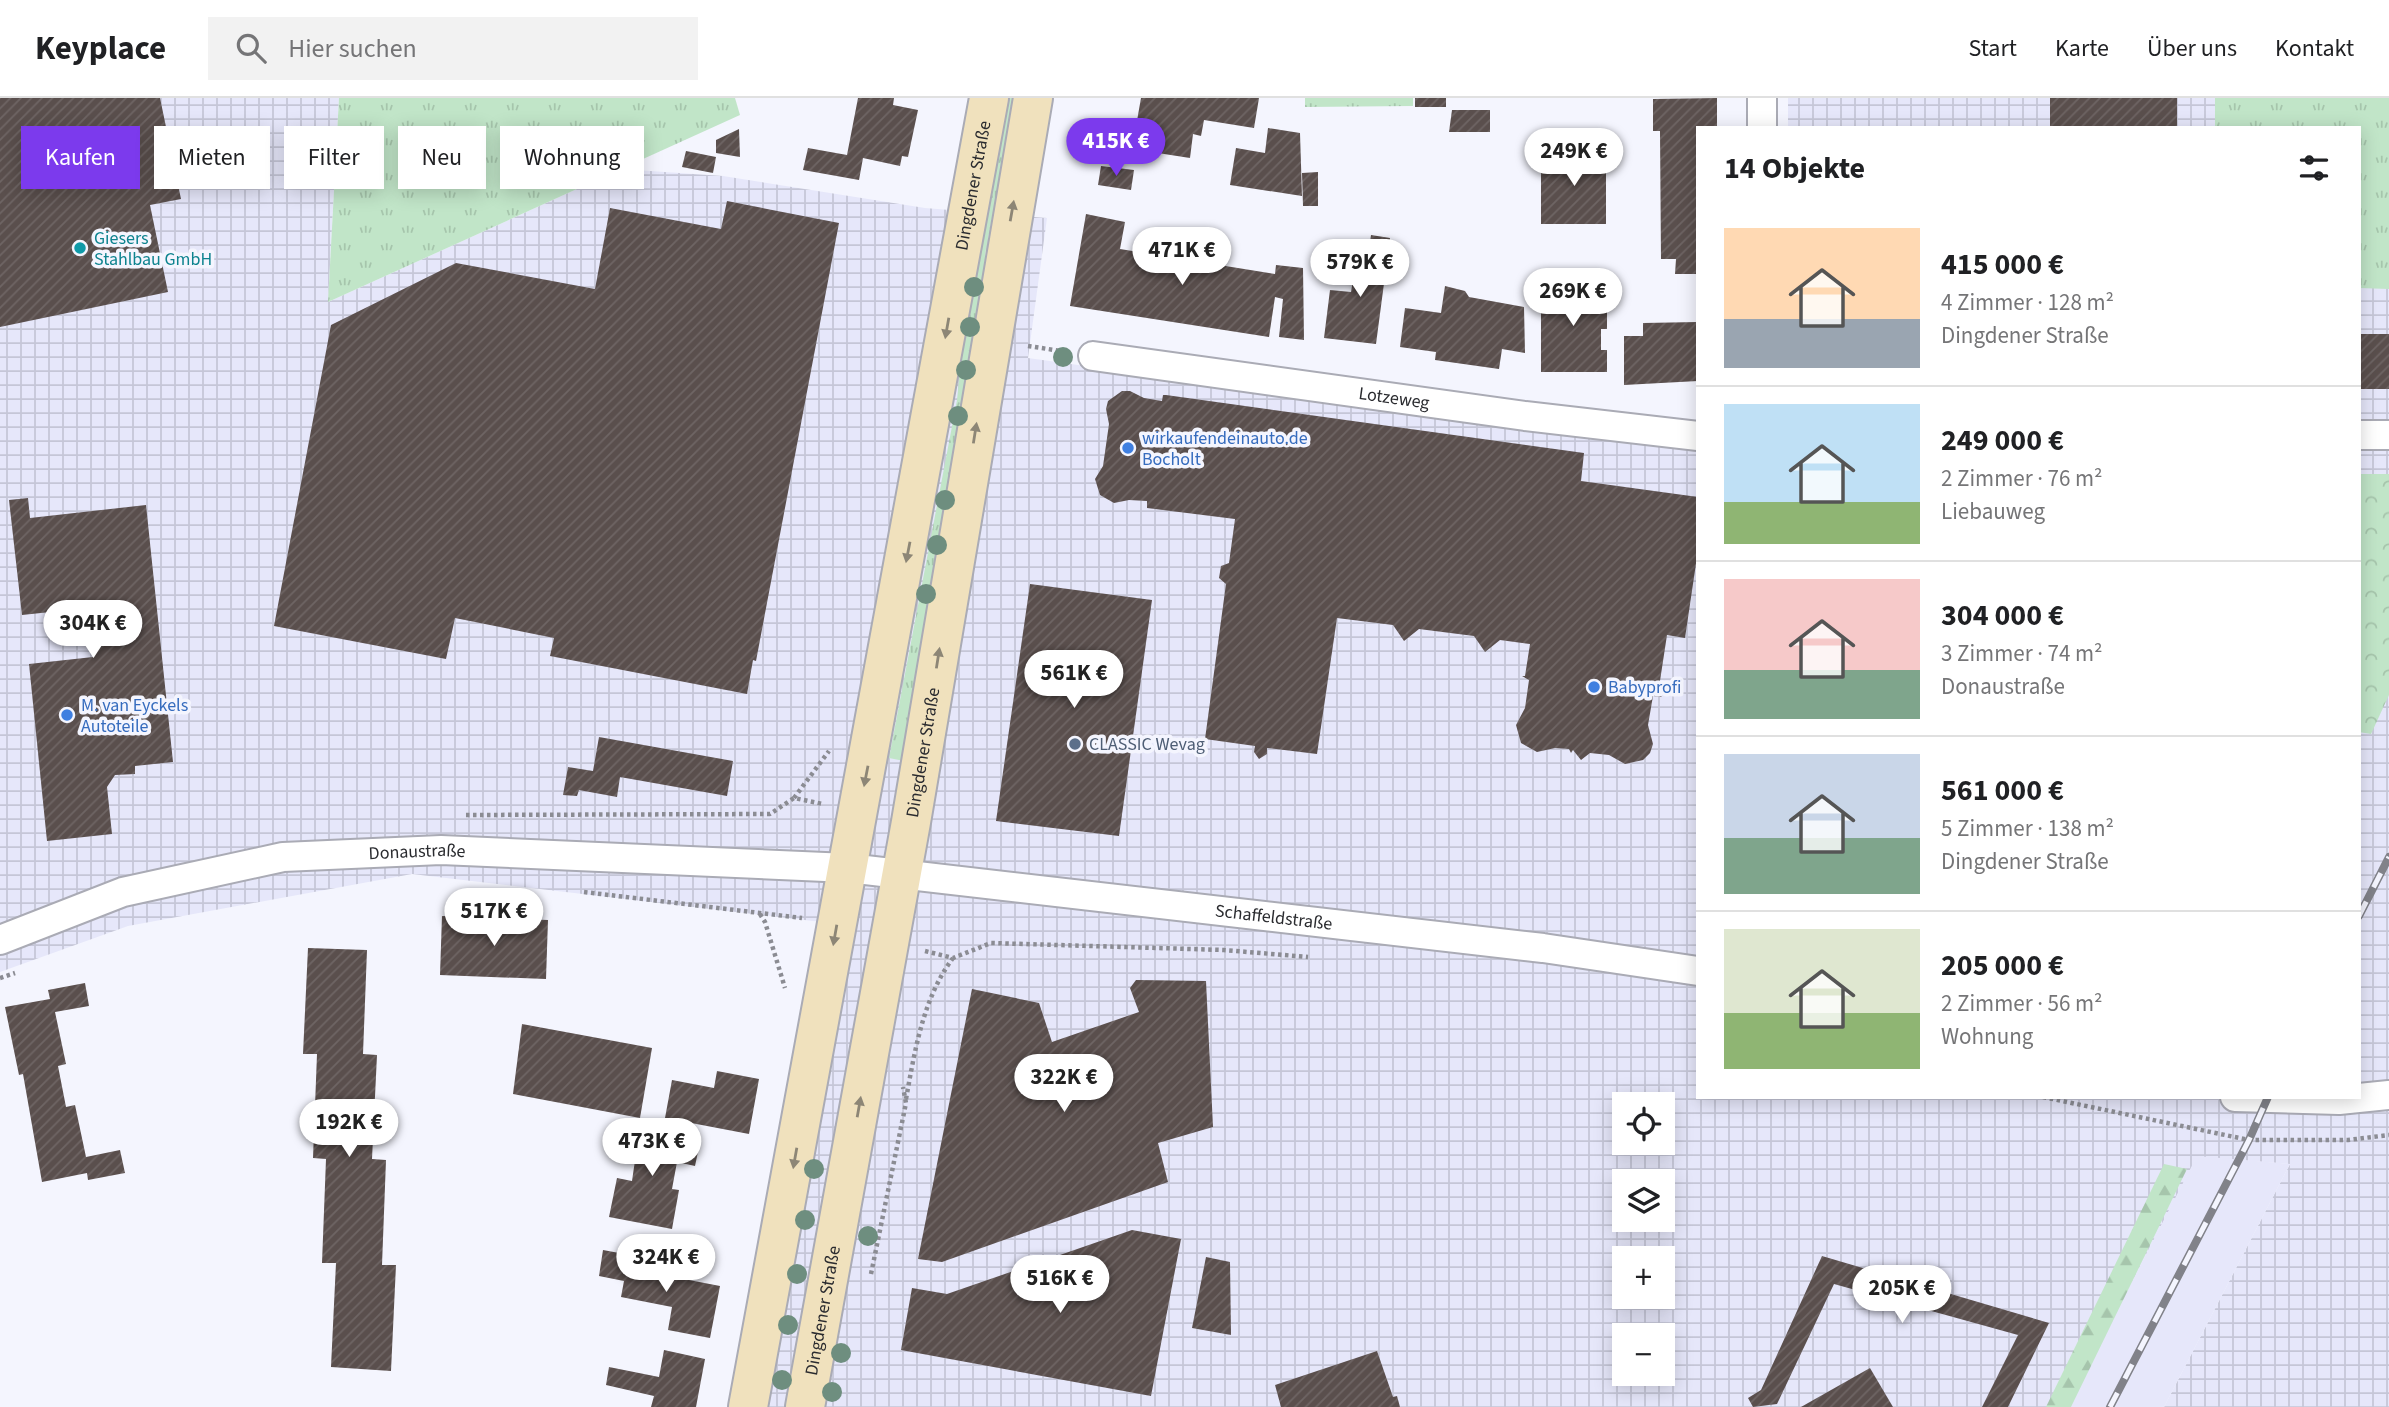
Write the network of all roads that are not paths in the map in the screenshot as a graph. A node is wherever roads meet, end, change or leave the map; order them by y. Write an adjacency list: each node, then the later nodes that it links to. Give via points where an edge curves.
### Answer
1 (989, 98): 9 (main road, Dingdener Straße, one-way to 9)
2 (1032, 98): 10 (main road, Dingdener Straße, one-way to 2)
3 (1762, 98): 4 (street)
4 (1762, 126)
5 (1093, 356): 8 (street, Lotzeweg)
6 (2361, 435): 7 (street)
7 (2389, 435)
8 (1696, 436)
9 (848, 868): 10 (street, Schaffeldstraße); 11 (street, Donaustraße, via 441,850 283,857 123,892); 17 (main road, Dingdener Straße, one-way to 17)
10 (901, 875): 12 (street, Schaffeldstraße, via 1543,948); 20 (main road, Dingdener Straße, one-way to 10)
11 (0, 940)
12 (1696, 971)
13 (2389, 1095): 14 (street)
14 (2361, 1098)
15 (2304, 1099): 16 (street)
16 (2349, 1099)
17 (768, 1304): 18 (main road, Dingdener Straße); 19 (main road, Dingdener Straße)
18 (748, 1407)
19 (761, 1407)
20 (805, 1407)

